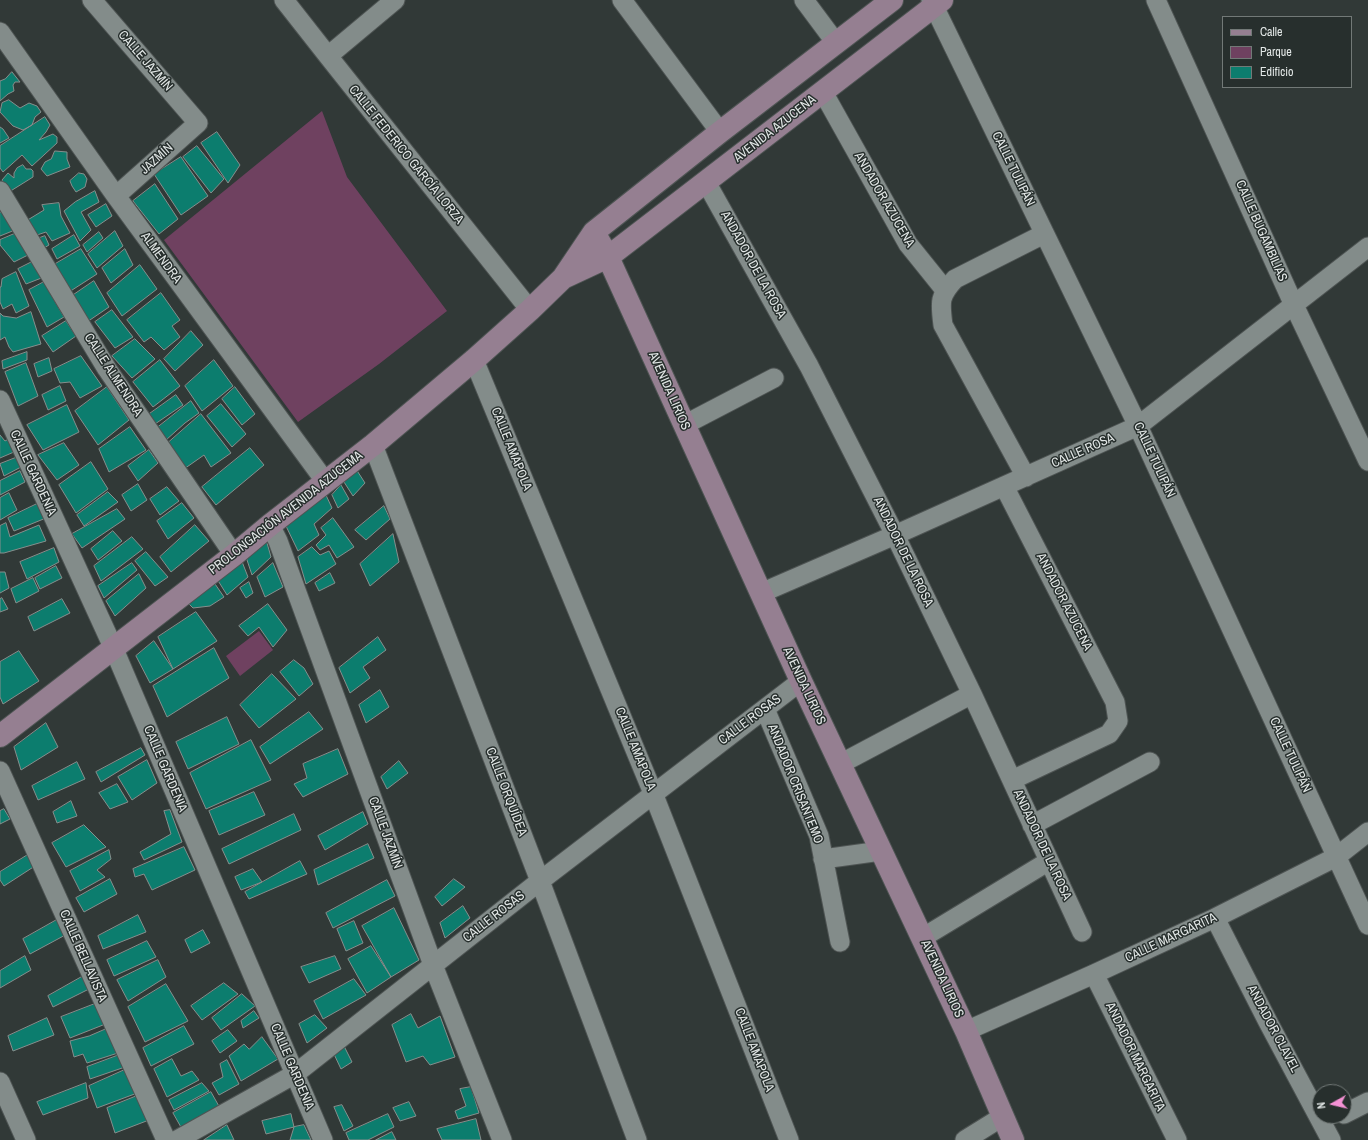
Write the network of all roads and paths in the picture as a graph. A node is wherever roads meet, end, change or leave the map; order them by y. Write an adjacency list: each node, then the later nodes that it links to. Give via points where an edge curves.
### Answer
1 (92, 0): 13 (street, CALLE JAZMÍN)
2 (284, 0): 11 (street, CALLE FEDERICO GARCÍA LORZA)
3 (395, 0): 11 (street)
4 (622, 0): 14 (street)
5 (804, 0): 10 (street)
6 (892, 0): 10 (street)
7 (1156, 0): 24 (street, CALLE BUGAMBILIAS)
8 (936, 2): 12 (street, AVENIDA AZUCENA); 19 (street, CALLE TULIPÁN)
9 (0, 32): 17 (street, ALMENDRA)
10 (836, 43): 14 (street)
11 (328, 56): 25 (street, CALLE FEDERICO GARCÍA LORZA)
12 (823, 92): 15 (street, AVENIDA AZUCENA); 23 (street, ANDADOR AZUCENA, via 908,244)
13 (198, 123): 17 (street, JAZMÍN)
14 (720, 132): 18 (street)
15 (706, 182): 21 (street, AVENIDA AZUCENA); 37 (street, ANDADOR DE LA ROSA, via 810,366)
16 (0, 191): 38 (street, CALLE ALMENDRA, via 108,369)
17 (116, 196): 34 (street, ALMENDRA)
18 (594, 232): 21 (street, AVENIDA LIRIOS); 22 (street, PROLONGACIÓN AVENIDA AZUCEMA)
19 (1044, 234): 23 (street, via 954,279); 30 (street, CALLE TULIPÁN)
20 (1368, 247): 24 (street, CALLE ROSA)
21 (608, 257): 22 (street, PROLONGACIÓN AVENIDA AZUCEMA); 29 (street, AVENIDA LIRIOS)
22 (563, 278): 25 (street, PROLONGACIÓN AVENIDA AZUCEMA)
23 (945, 290): 33 (street, via 940,305 943,325)
24 (1293, 303): 30 (street, CALLE ROSA); 32 (street, CALLE BUGAMBILIAS)
25 (530, 310): 26 (street, PROLONGACIÓN AVENIDA AZUCEMA)
26 (474, 360): 31 (street, PROLONGACIÓN AVENIDA AZUCEMA); 49 (street, CALLE AMAPOLA)
27 (774, 378): 29 (street)
28 (0, 400): 40 (street, CALLE GARDENIA)
29 (684, 425): 39 (street, AVENIDA LIRIOS)
30 (1138, 426): 33 (street, CALLE ROSA); 53 (street, CALLE TULIPÁN)
31 (373, 445): 34 (street, PROLONGACIÓN AVENIDA AZUCEMA); 56 (street, CALLE ORQUÍDEA)
32 (1368, 461)
33 (1026, 477): 35 (street, CALLE ROSA)
34 (325, 481): 36 (street, PROLONGACIÓN AVENIDA AZUCEMA)
35 (1004, 486): 37 (street, CALLE ROSA); 48 (street, ANDADOR AZUCENA, via 1115,702 1118,721 1109,734)
36 (270, 525): 38 (street, PROLONGACIÓN AVENIDA AZUCEMA); 62 (street, CALLE JAZMÍN)
37 (895, 535): 39 (street, CALLE ROSA); 42 (street, ANDADOR DE LA ROSA)
38 (234, 555): 40 (street, PROLONGACIÓN AVENIDA AZUCEMA)
39 (761, 593): 41 (street, AVENIDA LIRIOS)
40 (113, 647): 44 (street, PROLONGACIÓN AVENIDA AZUCEMA); 65 (street, CALLE GARDENIA)
41 (801, 681): 43 (street, CALLE ROSAS); 46 (street, AVENIDA LIRIOS)
42 (972, 694): 46 (street); 48 (street, ANDADOR DE LA ROSA)
43 (765, 709): 49 (street, CALLE ROSAS); 54 (street, ANDADOR CRISANTEMO, via 819,836)
44 (0, 736)
45 (1150, 762): 50 (street)
46 (840, 764): 52 (street, AVENIDA LIRIOS)
47 (0, 771): 72 (street, CALLE BELLAVISTA)
48 (1012, 780): 50 (street, ANDADOR DE LA ROSA)
49 (653, 793): 56 (street, CALLE ROSAS); 77 (street, CALLE AMAPOLA)
50 (1032, 825): 55 (street, ANDADOR DE LA ROSA)
51 (1368, 832): 53 (street, CALLE MARGARITA)
52 (881, 851): 54 (street, ANDADOR CRISANTEMO); 60 (street, AVENIDA LIRIOS)
53 (1336, 857): 57 (street, CALLE MARGARITA); 58 (street, CALLE TULIPÁN)
54 (823, 859): 61 (street, ANDADOR CRISANTEMO)
55 (1049, 862): 59 (street, ANDADOR DE LA ROSA); 60 (street)
56 (540, 881): 62 (street, CALLE ROSAS); 76 (street, CALLE ORQUÍDEA)
57 (1215, 918): 63 (street, CALLE MARGARITA); 70 (street, ANDADOR CLAVEL, via 1268,1022)
58 (1368, 925)
59 (1082, 932)
60 (922, 938): 64 (street, AVENIDA LIRIOS)
61 (840, 942)
62 (433, 965): 65 (street, CALLE ROSAS); 75 (street, CALLE JAZMÍN)
63 (1094, 974): 64 (street, CALLE MARGARITA); 80 (street, ANDADOR MARGARITA)
64 (966, 1030): 69 (street, AVENIDA LIRIOS)
65 (295, 1074): 73 (street, CALLE ROSAS); 74 (street, CALLE GARDENIA)
66 (0, 1082): 71 (street)
67 (1368, 1102): 68 (street)
68 (1352, 1110)
69 (1002, 1117): 78 (street); 79 (street, AVENIDA LIRIOS)
70 (1332, 1127)
71 (26, 1140)
72 (166, 1140)
73 (177, 1140)
74 (323, 1140)
75 (502, 1140)
76 (637, 1140)
77 (789, 1140)
78 (966, 1140)
79 (1013, 1140)
80 (1177, 1140)

